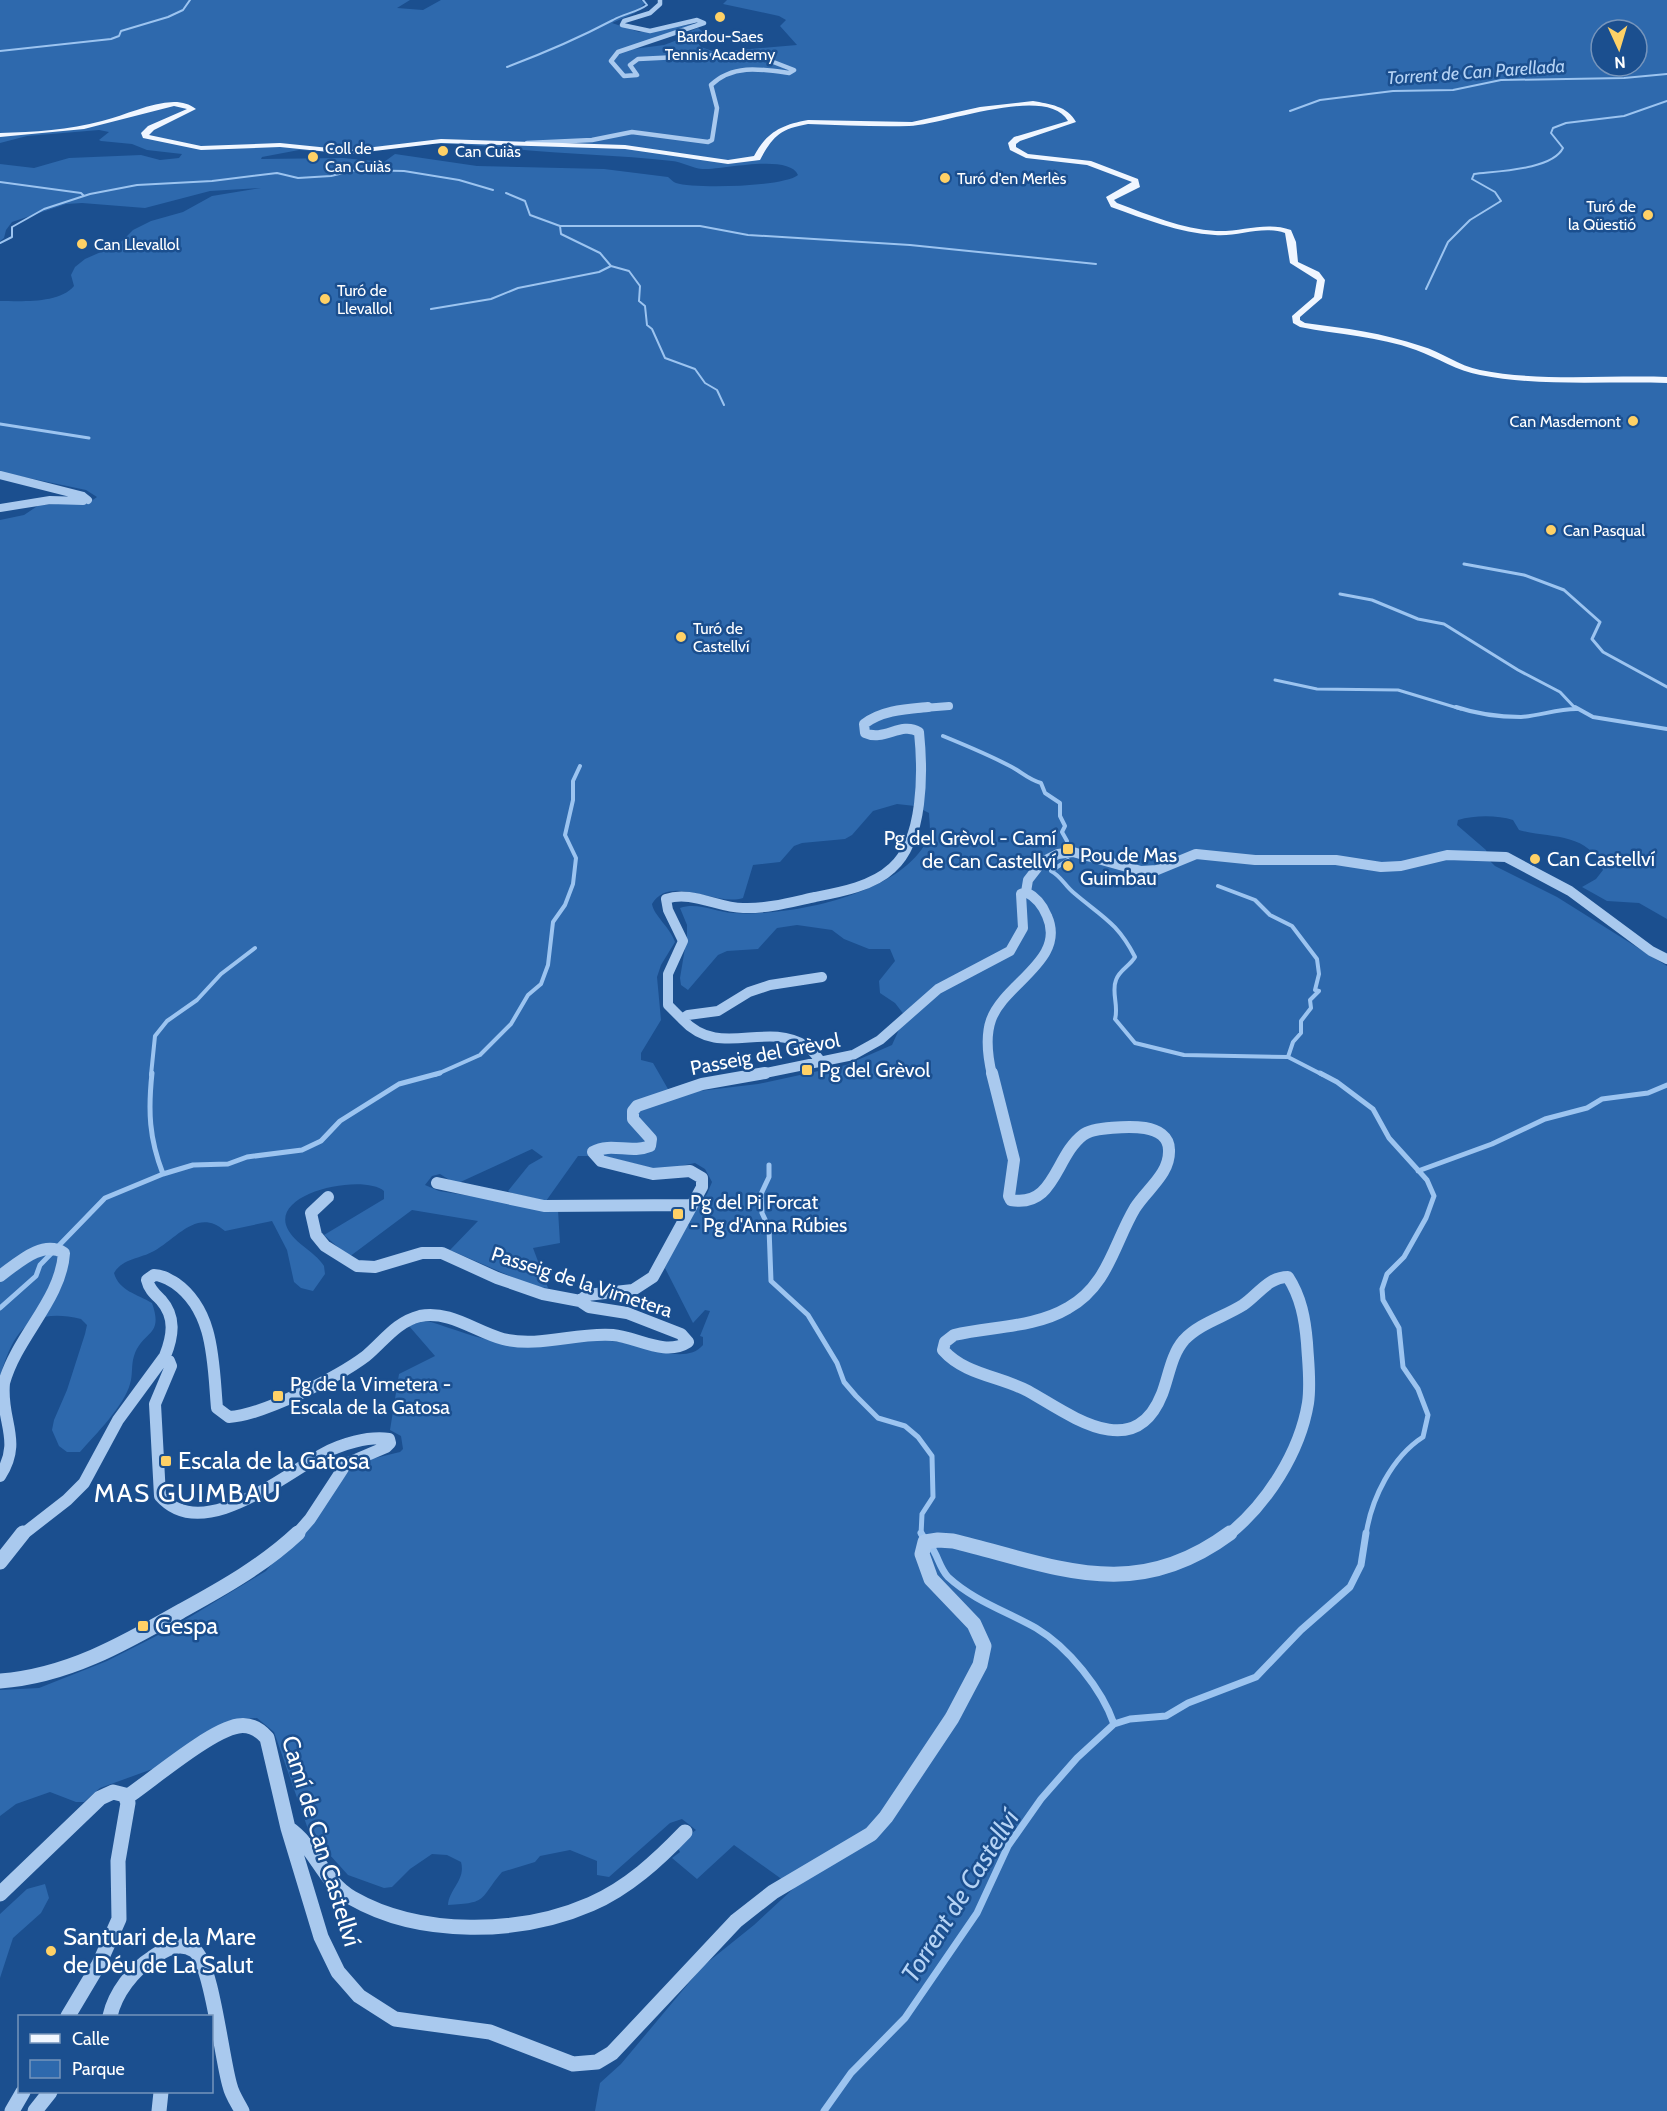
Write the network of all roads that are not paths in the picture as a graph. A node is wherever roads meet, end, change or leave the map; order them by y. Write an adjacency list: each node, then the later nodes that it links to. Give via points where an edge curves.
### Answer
1 (660, 0): 3 (street, via 652,11 621,23 639,31 697,20 705,22 614,55 611,61 624,76 637,75 630,65 638,59 717,54 760,57 794,70 738,70 718,78 711,85 719,114 708,142 632,132 592,140)
2 (0, 135): 3 (main road, via 98,125 176,104 192,109 151,128 146,136 194,147 285,146 344,152 431,141)
3 (521, 145): 4 (main road, via 625,147 741,162 757,158 768,139 801,123 822,120 912,124 993,107 1047,105 1069,116 1072,122 1017,140 1012,143 1013,148 1026,156 1088,163 1135,181 1137,185 1133,188 1109,199 1114,205 1199,232 1270,228 1288,232 1294,263 1322,280 1318,298 1296,316 1296,321 1303,325 1368,333 1420,348 1481,373 1560,380)
4 (1667, 380)
5 (0, 476): 6 (street, via 88,500 45,500)
6 (0, 508)
7 (949, 706): 11 (street, via 885,714 867,720 864,726 865,733 875,737 906,728 919,732 922,787 910,841 896,864 886,872 819,897 749,908 678,896 666,899 683,941 668,974 668,1005)
8 (1026, 892): 9 (street, via 1035,868 1049,858 1073,852 1141,871 1157,870 1197,854 1255,860 1336,860 1381,867 1447,855 1506,857 1570,891); 12 (street, Passeig del Grèvol, via 1020,900 1025,927 1010,951 938,989 871,1046); 23 (street, Camí de Can Castellví, via 1036,898 1050,918 1054,935 1046,953 998,1006 988,1038 996,1091 1013,1154 1011,1200 1024,1202 1044,1190 1078,1137 1085,1133 1134,1126 1148,1128 1166,1138 1170,1154 1165,1169 1137,1204 1110,1264 1084,1297 1041,1320 954,1335 945,1342 943,1350 960,1364 1022,1388 1093,1428 1119,1432 1144,1421 1153,1411 1173,1356 1185,1339 1247,1302 1276,1278 1288,1277 1308,1341 1309,1399 1272,1487 1248,1519 1223,1540 1192,1555 1154,1570 1122,1575 1062,1568 945,1540 925,1542 922,1554 931,1579 974,1624 984,1646 980,1665 952,1718 875,1830 772,1892 736,1921 612,2053 597,2061 573,2064 498,2034 395,2019 371,2006 348,1984 329,1956)
9 (1667, 959)
10 (822, 977): 11 (street, via 770,985 749,992 718,1011)
11 (682, 1019): 12 (street, via 690,1030 705,1037 762,1036 799,1042 813,1049)
12 (822, 1063): 15 (street, Passeig del Grèvol, via 711,1082 648,1100 633,1113 635,1123 651,1138 650,1146 638,1150 602,1148 593,1153 601,1161 653,1174 698,1174 703,1183)
13 (437, 1184): 15 (street, via 543,1206)
14 (327, 1197): 17 (street, Passeig de la Vimetera, via 311,1213 316,1235 340,1257 357,1266 375,1267 438,1252 543,1294)
15 (691, 1205): 17 (street, via 663,1262 649,1281 633,1290 587,1295)
16 (0, 1276): 19 (street, via 45,1249 58,1248 64,1253 55,1284 17,1348 4,1386 1,1419 12,1453)
17 (580, 1301): 18 (street, Passeig de la Vimetera, via 589,1307 627,1313 681,1334 688,1342 670,1348 611,1335 513,1341 439,1316 421,1316 399,1326 353,1365 250,1413 230,1417 217,1408 200,1306 184,1290 156,1275 148,1278 147,1283 167,1305 172,1323 169,1346)
18 (162, 1360): 20 (street, Passeig de la Vimetera, via 119,1418 86,1481 22,1534); 21 (street, via 169,1361 171,1366 155,1404 160,1496 178,1511 202,1513 236,1503 279,1483 338,1447 383,1437 390,1443 349,1462 298,1534 236,1581 118,1647 56,1671)
19 (0, 1476)
20 (0, 1562)
21 (0, 1681)
22 (127, 1797): 23 (street, Camí de Can Castellví, via 209,1738 245,1725 267,1738); 25 (street, via 116,1792 100,1798); 26 (street, via 118,1861 119,1919 99,1964)
23 (288, 1828): 24 (street, via 300,1835 336,1887 351,1898 394,1917 474,1926 549,1917 590,1905 637,1877)
24 (685, 1832)
25 (0, 1894)
26 (69, 2015)
27 (110, 2015): 34 (street, via 112,2002 156,1953 173,1946 195,1950 206,1970 230,2088)
28 (22, 2093): 31 (street)
29 (48, 2093): 32 (street)
30 (160, 2093): 33 (street)
31 (12, 2111)
32 (35, 2111)
33 (159, 2111)
34 (243, 2111)

